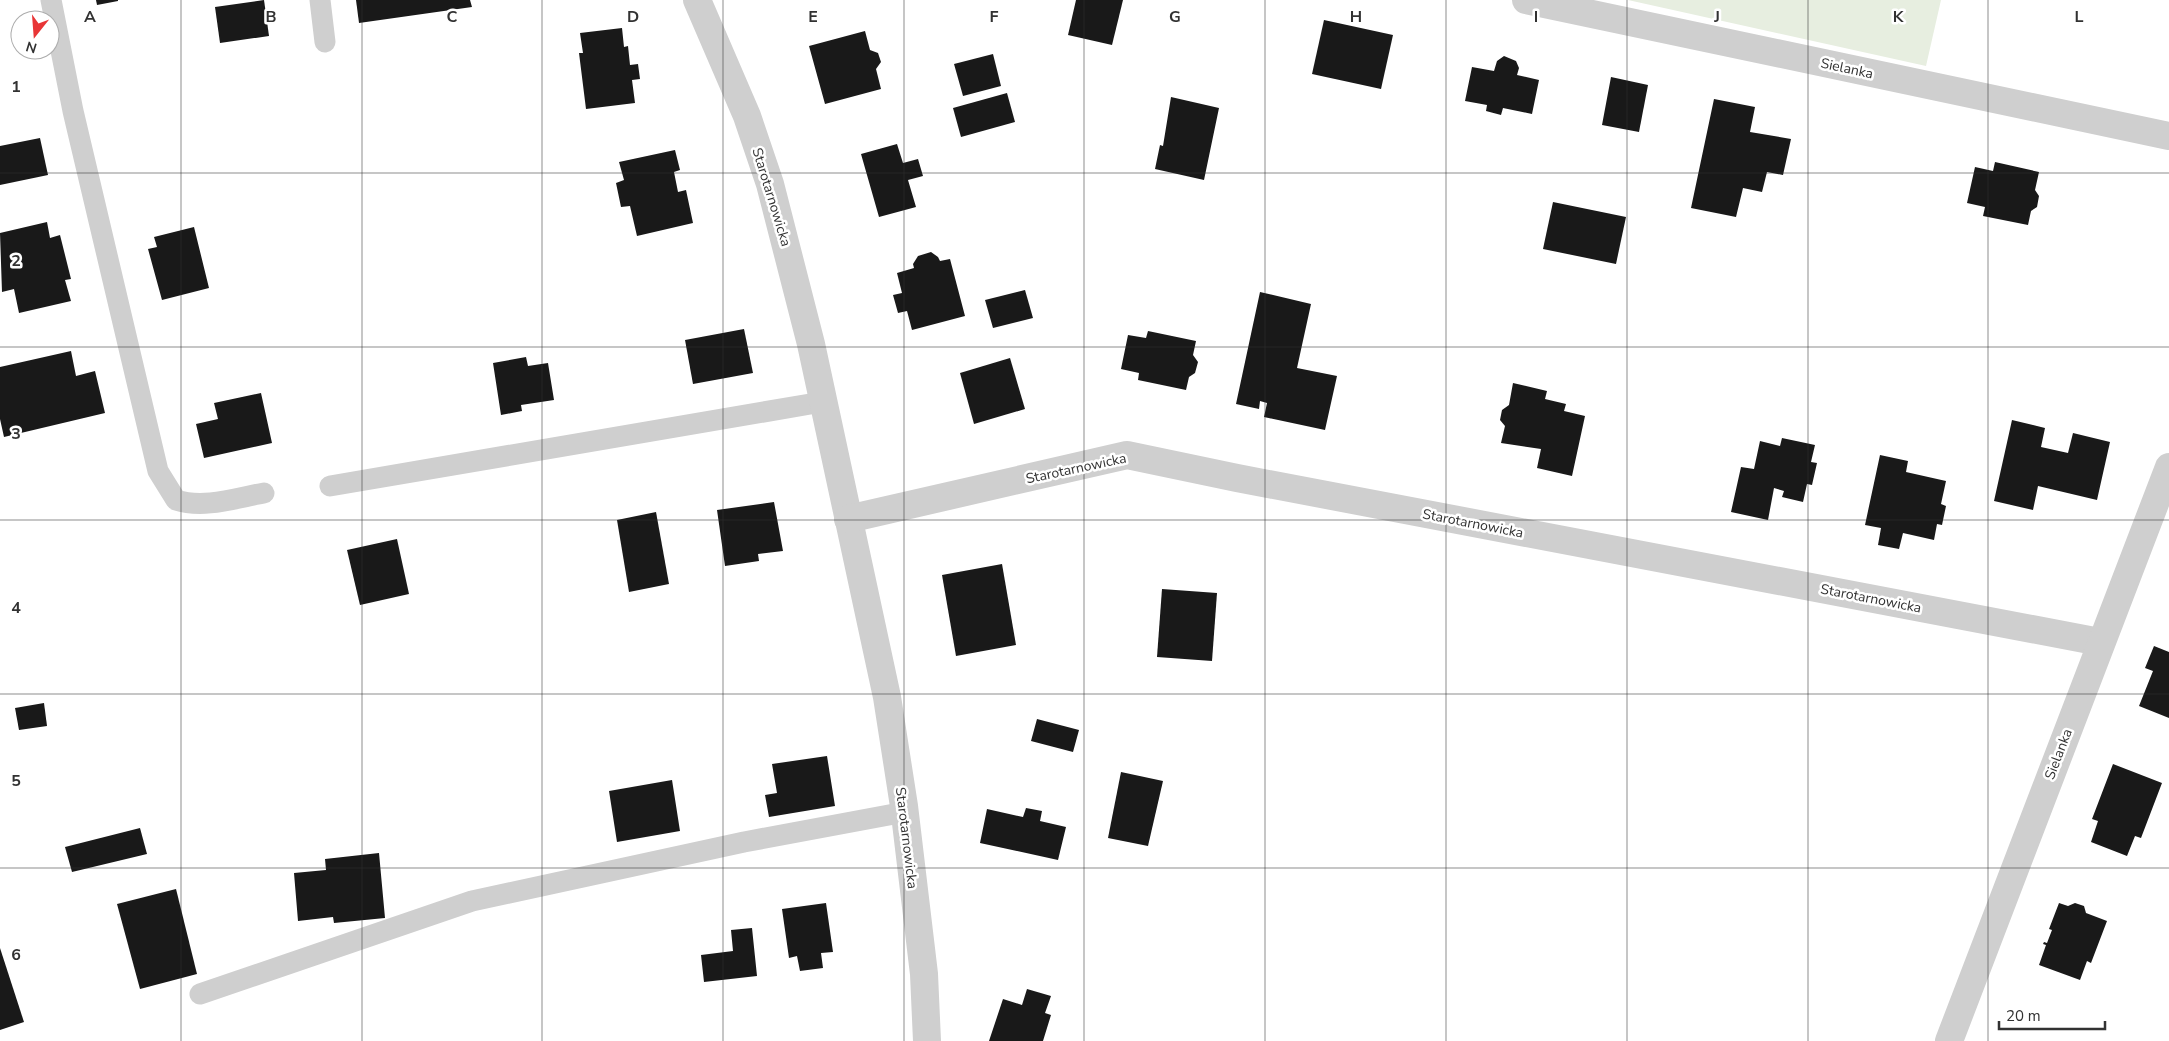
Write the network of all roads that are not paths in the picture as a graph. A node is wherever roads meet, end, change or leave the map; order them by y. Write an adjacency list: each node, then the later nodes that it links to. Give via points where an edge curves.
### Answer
1 (51, 0): 10 (lane, via 73,112 158,471 176,500 188,504)
2 (320, 0): 5 (lane)
3 (697, 0): 7 (street, Starotarnowicka, via 747,116 770,184 793,269)
4 (1526, 0): 6 (street, Sielanka)
5 (326, 42)
6 (2169, 136)
7 (822, 402): 9 (lane); 11 (street, Starotarnowicka)
8 (2169, 467): 12 (street, Sielanka)
9 (330, 486)
10 (264, 493)
11 (848, 519): 12 (street, Starotarnowicka, via 1128,455); 13 (street, Starotarnowicka, via 887,697)
12 (2100, 642): 16 (street, Sielanka)
13 (905, 812): 14 (lane, via 734,844 472,901); 15 (street, Starotarnowicka, via 924,974)
14 (200, 994)
15 (927, 1041)
16 (1949, 1041)

